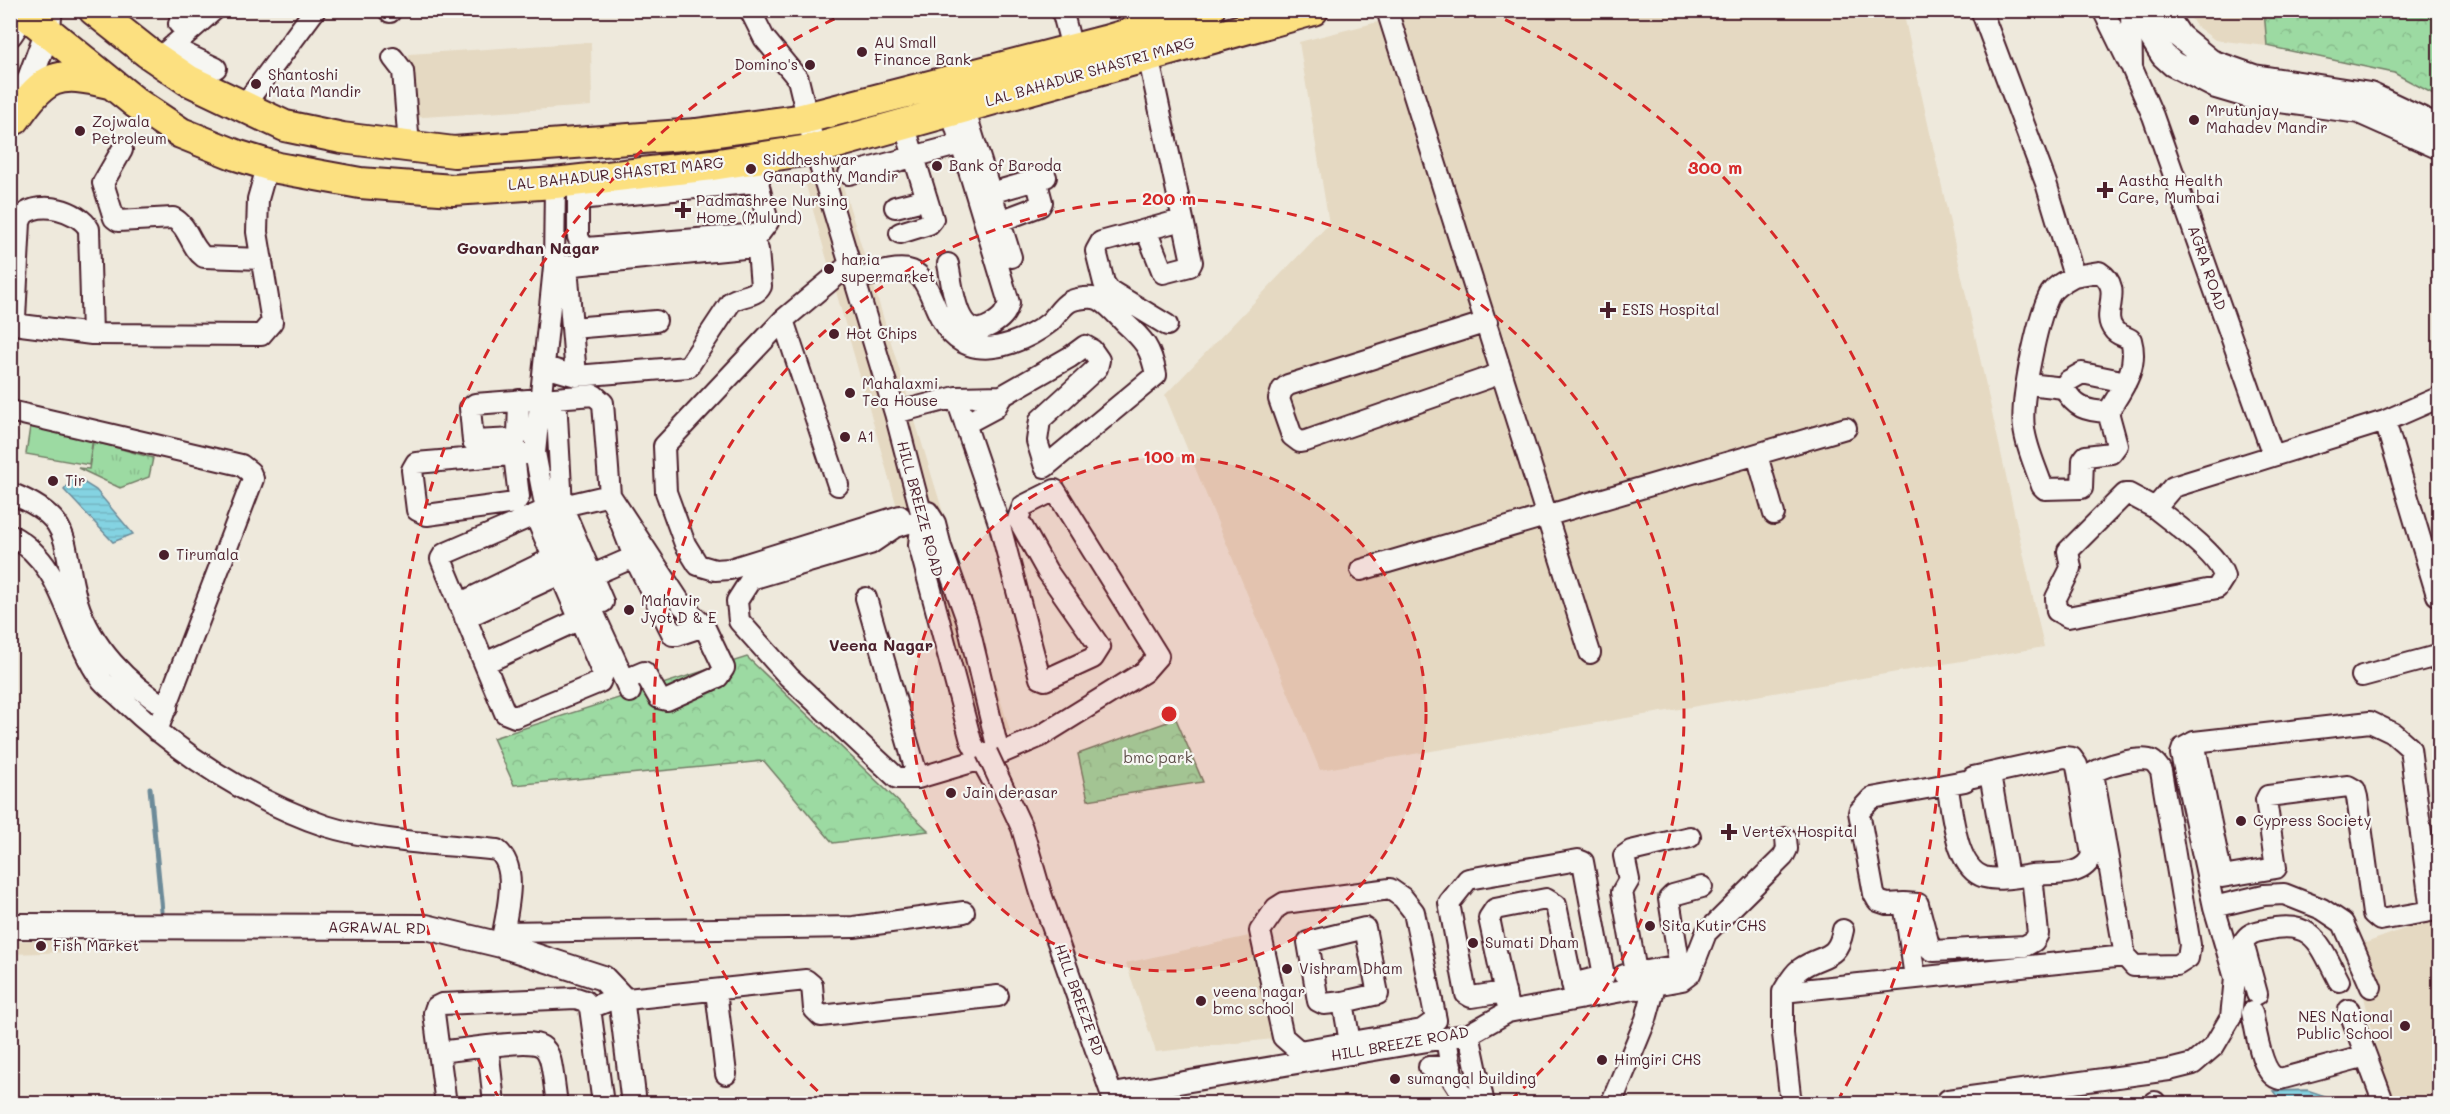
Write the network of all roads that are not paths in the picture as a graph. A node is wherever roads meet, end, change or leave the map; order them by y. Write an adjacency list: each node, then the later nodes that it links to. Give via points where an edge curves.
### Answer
1 (94, 10): 18 (main road, LAL BAHADUR SHASTRI MARG)
2 (194, 10): 15 (street)
3 (214, 10): 18 (street)
4 (315, 10): 25 (street)
5 (750, 10): 27 (street, HILL BREEZE ROAD, via 764,38 798,79)
6 (1062, 10): 17 (street)
7 (1209, 10): 17 (main road, LAL BAHADUR SHASTRI MARG)
8 (1313, 10): 19 (main road, LAL BAHADUR SHASTRI MARG)
9 (1387, 10): 56 (street)
10 (1982, 10): 53 (street, via 2046,183)
11 (2103, 10): 22 (street)
12 (2130, 10): 22 (street, AGRA ROAD)
13 (2135, 10): 24 (street, via 2163,55 2216,86 2250,96)
14 (2162, 10): 24 (street, via 2179,36 2211,62 2254,78)
15 (180, 17): 18 (street)
16 (30, 19): 23 (main road, LAL BAHADUR SHASTRI MARG); 28 (street)
17 (1071, 48): 27 (main road, LAL BAHADUR SHASTRI MARG)
18 (160, 52): 21 (street, via 184,53); 25 (main road, LAL BAHADUR SHASTRI MARG, via 188,80)
19 (1148, 55): 26 (main road, LAL BAHADUR SHASTRI MARG); 44 (street)
20 (393, 58): 32 (street, via 403,71)
21 (216, 68)
22 (2132, 68): 83 (street, AGRA ROAD, via 2153,116)
23 (112, 84): 28 (main road, via 80,75 53,79 34,91); 37 (main road, LAL BAHADUR SHASTRI MARG, via 181,133)
24 (2326, 96): 30 (street, via 2370,95); 33 (street)
25 (242, 108): 32 (main road, LAL BAHADUR SHASTRI MARG, via 285,126)
26 (958, 110): 29 (main road, LAL BAHADUR SHASTRI MARG); 31 (street); 41 (street)
27 (794, 120): 32 (main road, LAL BAHADUR SHASTRI MARG, via 696,134 454,152); 35 (street, HILL BREEZE ROAD)
28 (13, 124)
29 (904, 124): 35 (main road, LAL BAHADUR SHASTRI MARG); 36 (street)
30 (2439, 128)
31 (961, 144): 36 (street); 50 (street, via 1008,303 999,320 985,328 972,329 963,322)
32 (409, 146)
33 (2439, 147)
34 (122, 150): 49 (street, via 103,183 114,218 173,218 204,257)
35 (802, 151): 38 (main road, LAL BAHADUR SHASTRI MARG); 52 (street, HILL BREEZE ROAD)
36 (914, 157): 39 (street); 42 (street)
37 (268, 164): 40 (main road, LAL BAHADUR SHASTRI MARG, via 360,183 453,190); 49 (street, via 258,199 257,232)
38 (756, 170): 40 (main road, LAL BAHADUR SHASTRI MARG); 40 (street, via 768,222 759,234 587,248 578,237)
39 (849, 174)
40 (570, 187): 51 (street)
41 (991, 193): 45 (street); 45 (street, via 1042,178 1040,206)
42 (927, 200): 43 (street); 47 (street, via 932,222)
43 (895, 207)
44 (1182, 219): 46 (street); 46 (street, via 1192,262 1187,268 1163,273)
45 (1000, 221): 48 (street)
46 (1146, 230): 57 (street, via 1101,242 1096,251 1109,290)
47 (900, 233)
48 (1011, 257)
49 (262, 259): 59 (street, via 272,322 261,334)
50 (948, 264)
51 (560, 267): 58 (street); 60 (street); 63 (street, via 754,247 758,250 761,286 755,293 738,296 731,302 688,367)
52 (851, 272): 54 (street); 75 (street, HILL BREEZE ROAD); 84 (street, via 912,271 922,278 947,331 968,345 985,347 1018,341 1050,321 1068,302 1088,298 1099,299 1142,338 1152,353 1156,375)
53 (2074, 276): 64 (street, via 2099,272 2112,286 2112,327 2132,344 2133,368); 65 (street, via 2050,294 2032,354)
54 (783, 320): 85 (street); 90 (street, via 664,446 666,492 685,544 698,565 730,569)
55 (656, 321): 58 (street)
56 (1487, 322): 61 (street); 61 (street, via 1288,385 1279,399 1292,436 1300,442)
57 (1167, 325)
58 (572, 328): 63 (street)
59 (92, 334): 59 (street, via 21,325 15,318 20,222 27,212 64,210 74,213 89,229)
60 (545, 367): 63 (street); 70 (street)
61 (1502, 373): 93 (street)
62 (1042, 374): 67 (street); 72 (street); 72 (street, via 1085,346 1099,360 1096,368)
63 (576, 376)
64 (2126, 382): 66 (street, via 2082,373); 74 (street)
65 (2028, 384): 66 (street); 74 (street, via 2024,431 2045,489 2082,488 2086,456 2115,450)
66 (2064, 388): 74 (street, via 2077,406 2086,411)
67 (1002, 396): 68 (street); 78 (street, via 995,408)
68 (956, 397): 75 (street); 78 (street)
69 (2439, 397): 77 (street)
70 (548, 399): 71 (street); 76 (street); 88 (street, via 594,395 603,403); 91 (street)
71 (519, 400): 76 (street); 76 (street, via 472,405 472,440 516,439)
72 (1060, 402): 84 (street, via 1040,420 1037,441)
73 (10, 411): 110 (street, via 241,465 250,472 253,479)
74 (2108, 412)
75 (895, 413): 90 (street, HILL BREEZE ROAD)
76 (527, 421): 80 (street)
77 (2385, 421): 83 (street); 100 (street)
78 (965, 424): 94 (street)
79 (1846, 428): 82 (street)
80 (535, 453): 81 (street); 91 (street)
81 (514, 455): 81 (street, via 416,463 412,470 417,510 427,515 515,503 519,497)
82 (1757, 455): 92 (street); 93 (street)
83 (2273, 455): 89 (street, via 2173,487)
84 (1045, 467): 86 (street)
85 (838, 485)
86 (1055, 490): 94 (street, via 1023,506); 113 (street, via 1158,656 1135,678 1039,737)
87 (10, 493): 110 (street, via 38,504 62,531 78,603 96,638 137,690)
88 (610, 495): 91 (street); 96 (street); 104 (street, via 682,604)
89 (2155, 508): 89 (street, via 2223,569 2221,584 2209,591 2068,617 2057,611 2056,598 2071,568 2068,551 2125,494)
90 (920, 509): 113 (street, HILL BREEZE ROAD); 114 (street, via 870,544 752,579 743,589 736,610 739,621 777,665 897,778)
91 (548, 511): 97 (street); 99 (street); 102 (street, via 442,556)
92 (1774, 514)
93 (1548, 518): 98 (street); 105 (street)
94 (1009, 522): 94 (street, via 1036,669 1040,678 1046,680 1093,658 1100,647)
95 (10, 535): 111 (street, via 41,559 57,584 101,679)
96 (634, 557): 99 (street); 104 (street, via 673,635)
97 (560, 565): 99 (street); 102 (street); 103 (street)
98 (1361, 570)
99 (585, 578): 103 (street); 109 (street)
100 (2437, 595)
101 (866, 598): 114 (street)
102 (462, 611): 107 (street)
103 (586, 622): 107 (street); 107 (street, via 603,674 600,682 515,717 506,712); 109 (street)
104 (704, 626): 109 (street, via 724,668 722,675 662,700 648,674 644,672)
105 (1590, 653)
106 (2439, 655): 108 (street)
107 (487, 669)
108 (2362, 676)
109 (630, 683)
110 (161, 705): 111 (street)
111 (152, 726): 130 (street, via 214,771 267,801 327,826 497,850 506,856 511,873)
112 (2194, 742): 112 (street, via 2222,877 2276,868 2268,796 2348,786 2358,796 2373,914 2379,920 2431,911 2410,748 2393,733 2370,722); 125 (street, via 2181,754)
113 (988, 756): 114 (street); 118 (street, via 994,783); 123 (street, HILL BREEZE ROAD, bridge, via 1022,828)
114 (918, 778)
115 (1969, 779): 119 (street, via 2064,757 2072,758 2077,765 2092,855 2089,863 2081,871); 120 (street); 120 (street, via 1962,859 1972,871 1986,877); 124 (street, via 1872,798 1859,812 1874,894 1878,901 1887,904)
116 (1690, 837): 134 (street, via 1624,856 1629,880 1622,892)
117 (1786, 838): 132 (street, via 1784,857 1706,933 1690,974)
118 (1017, 841)
119 (2032, 875): 120 (street); 124 (street, via 2038,934 2025,946 1934,951 1930,949 1918,904)
120 (2008, 878)
121 (1702, 887): 132 (street, via 1669,899)
122 (2284, 894): 125 (street); 128 (street); 136 (street, via 2322,909 2343,923)
123 (1042, 897): 157 (street, HILL BREEZE RD)
124 (1904, 903): 133 (street)
125 (2214, 907): 156 (street, via 2235,978 2231,1017 2210,1058 2169,1070)
126 (964, 912): 130 (street, via 854,927)
127 (10, 926): 130 (street, AGRAWAL RD, via 426,927)
128 (2286, 927): 135 (street, via 2305,930 2315,937); 152 (street, via 2251,933 2243,943 2266,1069 2273,1078 2280,1079)
129 (1843, 930): 140 (street, via 1840,947 1801,968)
130 (502, 938): 142 (street, AGRAWAL RD, via 603,978)
131 (2125, 956): 131 (street, via 2093,773 2144,758 2162,771 2190,945 2188,958 2177,965 2134,966); 133 (street)
132 (1681, 973): 134 (street, HILL BREEZE ROAD)
133 (1916, 977): 140 (street)
134 (1639, 981): 139 (street, HILL BREEZE ROAD); 165 (street, via 1646,1019)
135 (2339, 981)
136 (2371, 987)
137 (716, 991): 141 (street, via 806,980 812,985 814,1009 821,1016); 142 (street); 155 (street)
138 (1505, 992): 139 (street, via 1489,918 1491,912 1546,899 1556,905); 139 (street, via 1471,998 1466,994 1449,903 1468,879 1578,860 1583,862 1604,976); 146 (street)
139 (1574, 992): 146 (street, HILL BREEZE ROAD)
140 (1783, 992): 166 (street)
141 (998, 996)
142 (621, 997): 144 (street); 162 (street)
143 (1343, 1002): 143 (street, via 1324,1005 1318,1001 1308,942 1365,928 1378,994); 150 (street)
144 (590, 1008): 151 (street, via 585,1000 576,999 442,1004 434,1013); 161 (street)
145 (2349, 1010): 152 (street)
146 (1508, 1012): 147 (street, HILL BREEZE ROAD)
147 (1469, 1034): 148 (street, HILL BREEZE ROAD); 164 (street)
148 (1446, 1038): 150 (street, HILL BREEZE ROAD); 153 (street)
149 (488, 1046): 151 (street); 159 (street); 160 (street, via 528,1042 545,1048 550,1056)
150 (1351, 1048): 150 (street, via 1299,1051 1282,1037 1260,931 1284,903 1390,889 1414,912 1436,1020 1422,1030); 157 (street, HILL BREEZE ROAD)
151 (439, 1052): 158 (street)
152 (2366, 1056): 168 (street)
153 (1451, 1065): 154 (street); 163 (street)
154 (1429, 1068)
155 (726, 1074)
156 (2014, 1097): 167 (street, via 1948,1100)
157 (1114, 1099)
158 (446, 1104)
159 (494, 1104)
160 (557, 1104)
161 (603, 1104)
162 (634, 1104)
163 (1464, 1104)
164 (1484, 1104)
165 (1611, 1104)
166 (1791, 1104)
167 (1949, 1104)
168 (2384, 1104)

